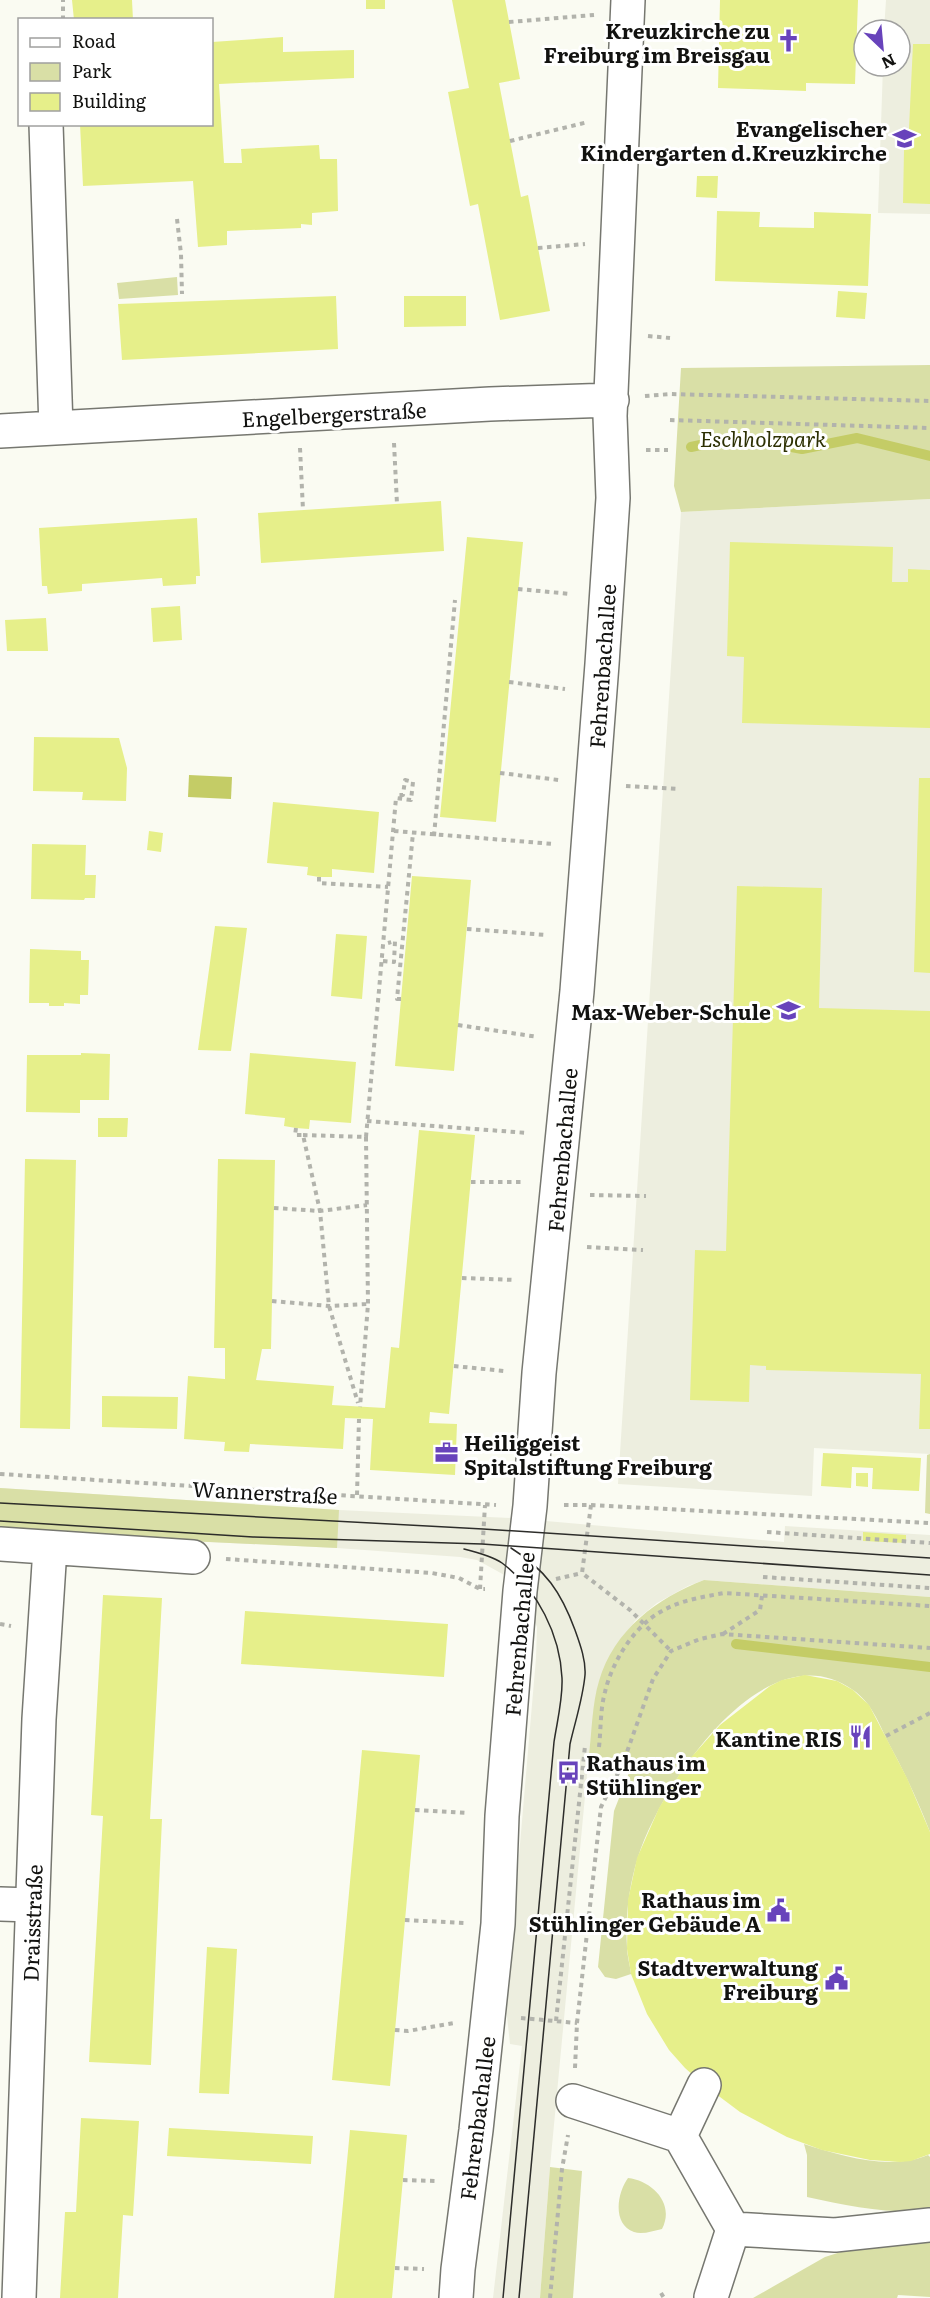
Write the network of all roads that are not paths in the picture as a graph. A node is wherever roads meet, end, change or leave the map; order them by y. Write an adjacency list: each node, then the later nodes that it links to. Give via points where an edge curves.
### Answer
1 (628, 6): 3 (street, Fehrenbachallee)
2 (46, 126): 4 (street)
3 (612, 400): 4 (street, Engelbergerstraße); 17 (street, Fehrenbachallee, via 613,498 581,937 538,1373 502,1816 498,1924)
4 (56, 428): 5 (street, Engelbergerstraße)
5 (0, 430)
6 (0, 1545): 7 (street)
7 (50, 1548): 8 (street); 9 (street, Draisstraße, via 39,1719)
8 (193, 1557)
9 (16, 1904): 16 (street, Draisstraße)
10 (704, 2085): 12 (street)
11 (573, 2101): 12 (street)
12 (680, 2136): 14 (street)
13 (930, 2225): 14 (street, via 835,2235)
14 (733, 2229): 15 (street)
15 (711, 2297)
16 (19, 2298)
17 (456, 2298)

